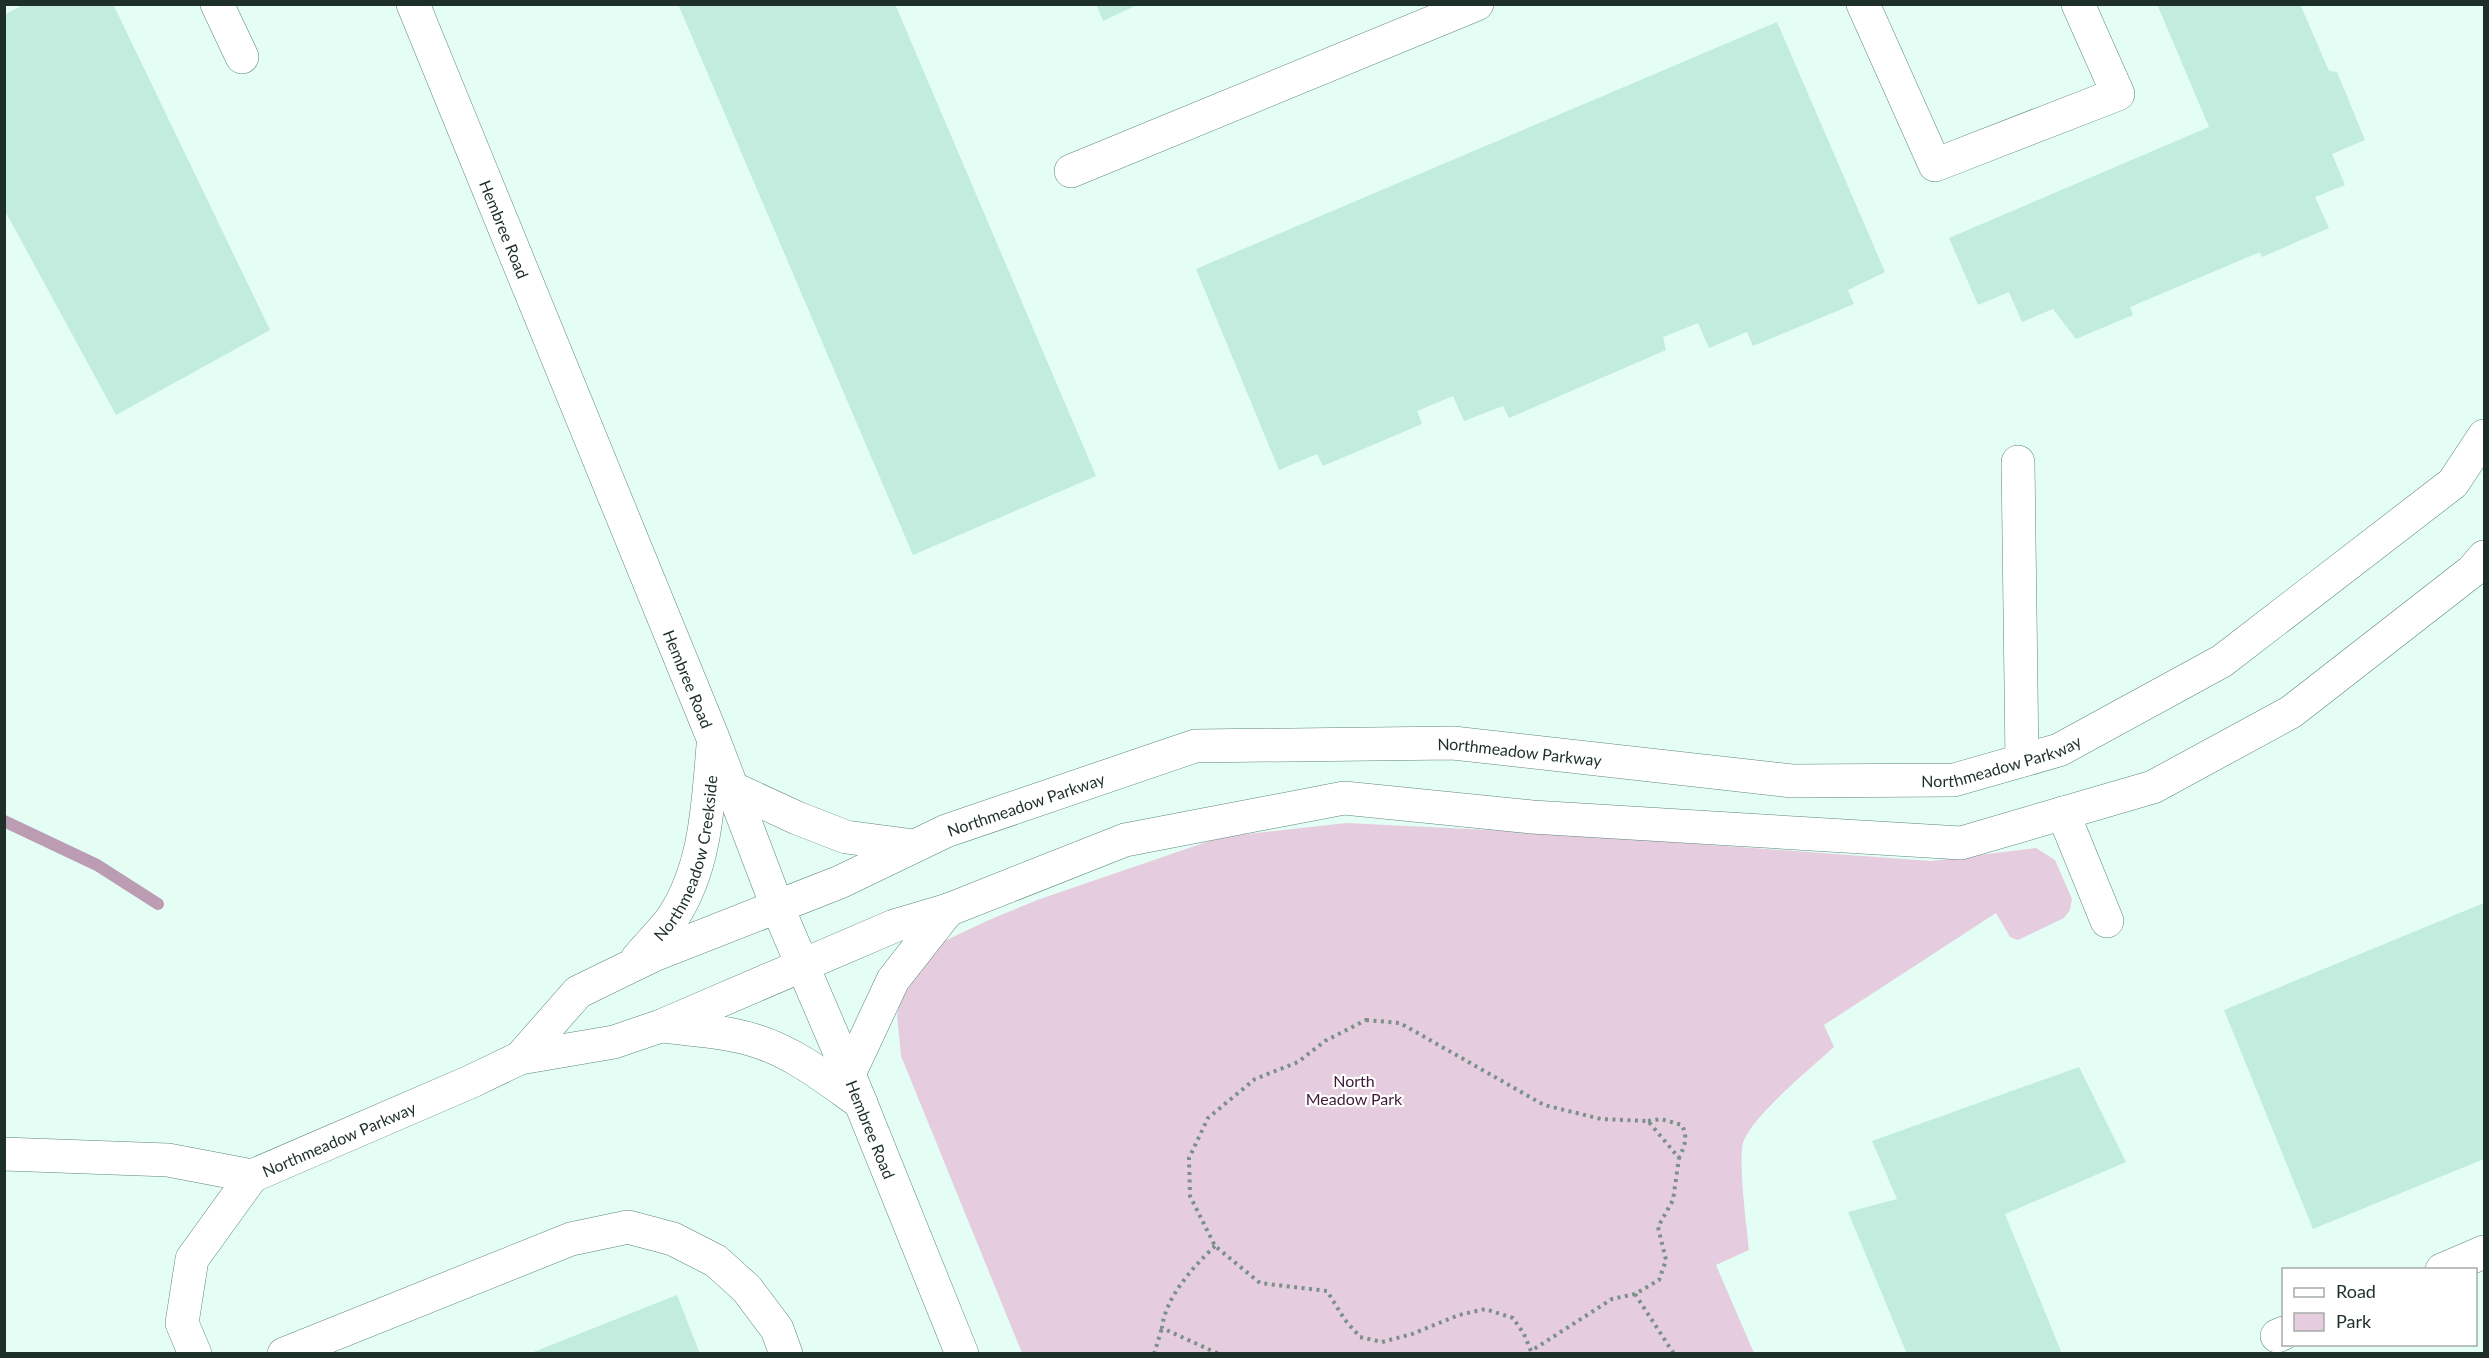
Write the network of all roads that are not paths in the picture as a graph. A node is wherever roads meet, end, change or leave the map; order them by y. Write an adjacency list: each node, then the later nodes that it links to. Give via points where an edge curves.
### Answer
1 (217, 4): 6 (street)
2 (413, 4): 11 (street, Hembree Road)
3 (1477, 4): 7 (street)
4 (1863, 4): 5 (street, via 1935,165 2118,94)
5 (2078, 4)
6 (242, 57)
7 (1071, 171)
8 (2484, 436): 12 (street, Northmeadow Parkway, via 2452,483 2222,661 2059,750)
9 (2018, 462): 12 (street)
10 (2484, 557): 14 (street, Northmeadow Parkway, via 2472,571 2291,712 2153,787)
11 (713, 738): 13 (street, Hembree Road); 20 (street, Northmeadow Creekside, via 705,831 686,895 672,919)
12 (2022, 760): 15 (street, Northmeadow Parkway, via 1954,780 1792,781 1453,743 1196,746 946,831)
13 (732, 788): 15 (street, via 846,837); 16 (street, Hembree Road)
14 (2063, 813): 17 (street, Northmeadow Parkway, via 1960,843 1532,817 1344,798 1125,840); 18 (street)
15 (914, 846): 16 (street, Northmeadow Parkway, via 840,882)
16 (777, 906): 19 (street, Hembree Road); 20 (street, Northmeadow Parkway)
17 (948, 910): 19 (street, Northmeadow Parkway, via 894,926); 23 (street, via 893,980)
18 (2107, 921)
19 (804, 965): 21 (street, Northmeadow Parkway); 23 (street, Hembree Road)
20 (631, 966): 22 (street, Northmeadow Parkway, via 578,992)
21 (661, 1026): 22 (street, Northmeadow Parkway, via 614,1042); 23 (street, via 752,1040 785,1052)
22 (520, 1058): 25 (street, Northmeadow Parkway)
23 (855, 1088): 31 (street, Hembree Road)
24 (4, 1154): 25 (street, Northmeadow Parkway, via 168,1160)
25 (252, 1176): 28 (street, via 192,1259 182,1323)
26 (2484, 1252): 27 (street)
27 (2444, 1268)
28 (195, 1353)
29 (284, 1353): 30 (street, via 571,1239 628,1227 673,1239 716,1261 747,1289 777,1329)
30 (786, 1353)
31 (962, 1353)

